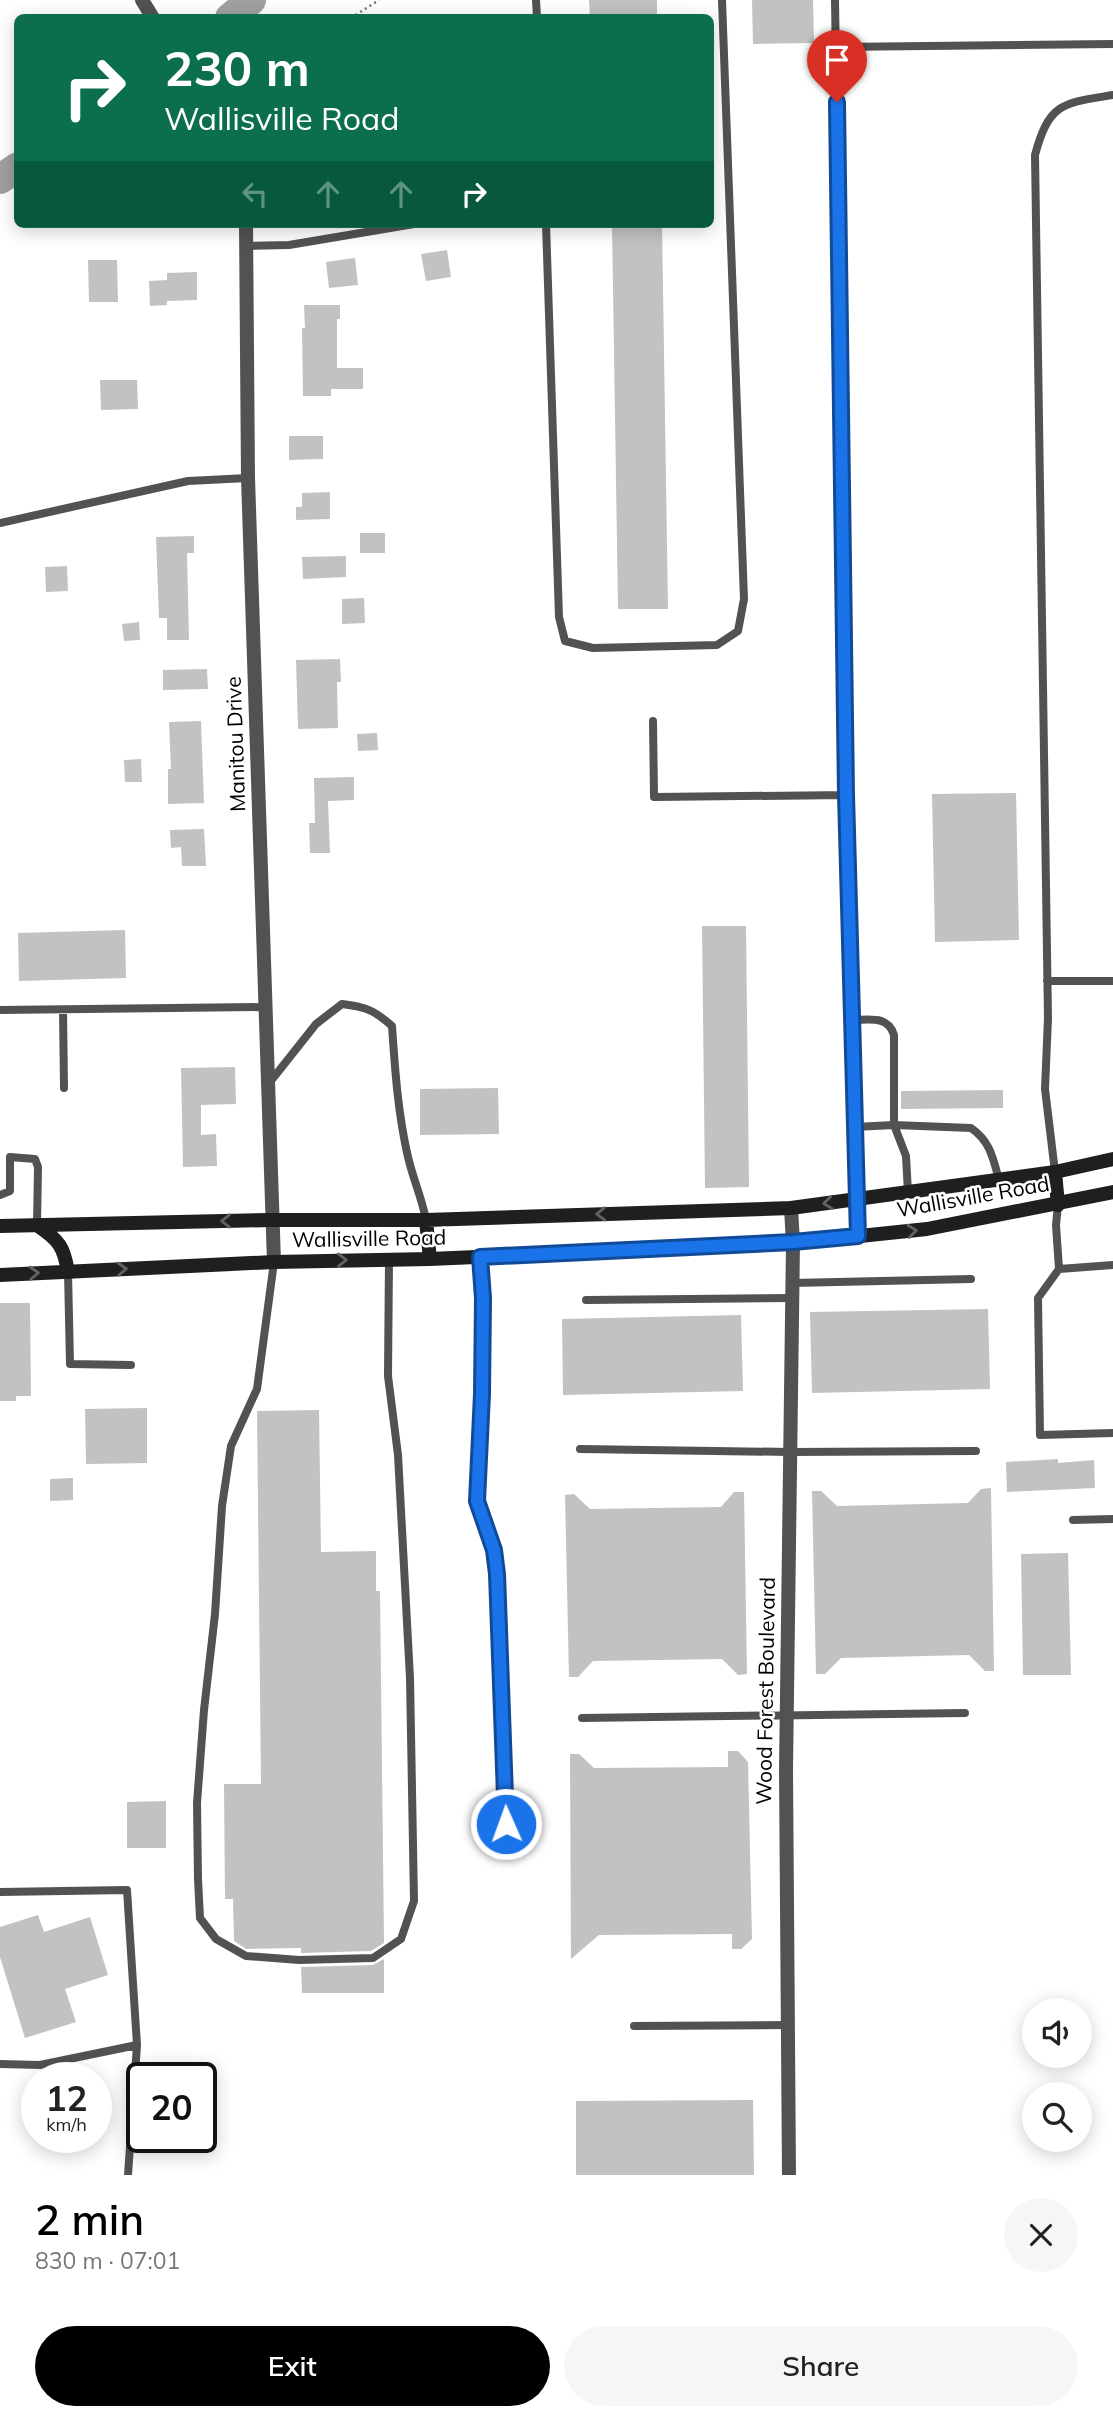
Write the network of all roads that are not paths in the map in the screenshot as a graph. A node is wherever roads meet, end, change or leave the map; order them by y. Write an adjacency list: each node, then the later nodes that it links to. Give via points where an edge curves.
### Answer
1 (722, 0): 8 (lane, via 744,599 738,631 717,645 593,648 565,641 559,617)
2 (835, 0): 4 (lane)
3 (1113, 44): 4 (lane)
4 (836, 47): 13 (lane)
5 (1113, 95): 14 (lane, via 1071,102 1053,111 1035,155)
6 (246, 228): 9 (street, Manitou Drive)
7 (390, 228): 9 (lane, via 289,245)
8 (545, 228)
9 (247, 246): 10 (street, Manitou Drive)
10 (248, 478): 11 (lane, via 187,481); 16 (street, Manitou Drive)
11 (0, 523)
12 (653, 720): 13 (lane, via 654,797)
13 (846, 795): 19 (lane)
14 (1047, 981): 15 (lane); 27 (lane, via 1045,1089)
15 (1113, 981)
16 (266, 1007): 18 (lane); 20 (street, Manitou Drive)
17 (0, 1010): 18 (lane)
18 (63, 1010): 21 (lane)
19 (852, 1020): 22 (lane, via 883,1020 892,1026); 23 (lane)
20 (268, 1084): 35 (street, Manitou Drive); 36 (lane, via 316,1024 342,1004 365,1007 392,1026 398,1104)
21 (64, 1088)
22 (894, 1125): 23 (lane); 28 (lane, via 971,1128 991,1149); 30 (lane, via 906,1156)
23 (854, 1127): 32 (lane)
24 (10, 1157): 25 (lane); 31 (lane, via 10,1191); 37 (lane, via 38,1163)
25 (0, 1158)
26 (1113, 1159): 27 (main road, Wallisville Road)
27 (1055, 1172): 28 (main road, Wallisville Road); 33 (main road)
28 (999, 1180): 30 (main road, Wallisville Road)
29 (1113, 1192): 33 (main road, Wallisville Road)
30 (908, 1193): 32 (main road, Wallisville Road)
31 (0, 1195)
32 (855, 1200): 34 (main road, Wallisville Road, one-way to 34); 39 (lane)
33 (1058, 1205): 39 (main road, Wallisville Road, one-way to 33, via 927,1229); 46 (lane)
34 (791, 1208): 36 (main road, Wallisville Road, one-way to 36); 40 (street, Wood Forest Boulevard)
35 (271, 1220): 36 (main road, Wallisville Road); 37 (main road, Wallisville Road, one-way to 37); 44 (street, Manitou Drive)
36 (426, 1220): 42 (main road)
37 (37, 1225): 38 (main road, Wallisville Road); 47 (main road, via 65,1251)
38 (0, 1226)
39 (858, 1236): 40 (main road, Wallisville Road)
40 (793, 1242): 41 (main road, Wallisville Road); 50 (street, Wood Forest Boulevard)
41 (480, 1257): 42 (main road, Wallisville Road); 62 (lane, via 482,1394 477,1501 497,1574)
42 (430, 1259): 43 (main road, Wallisville Road)
43 (389, 1260): 44 (main road, Wallisville Road, one-way to 43); 44 (lane, via 388,1376 398,1455 411,1678 414,1900 401,1939 373,1958 299,1960 246,1956 216,1939 200,1918 198,1879 197,1803 222,1506 231,1446 257,1389)
44 (274, 1262): 47 (main road, Wallisville Road, one-way to 44)
45 (1113, 1265): 46 (lane)
46 (1059, 1269): 53 (lane, via 1038,1298 1040,1435)
47 (68, 1272): 48 (main road, Wallisville Road, one-way to 47); 52 (lane, via 70,1364)
48 (0, 1275)
49 (971, 1279): 50 (lane)
50 (792, 1291): 51 (lane); 56 (street, Wood Forest Boulevard)
51 (586, 1300)
52 (131, 1365)
53 (1113, 1433)
54 (580, 1449): 56 (lane)
55 (976, 1451): 56 (lane)
56 (790, 1452): 60 (street, Wood Forest Boulevard)
57 (1113, 1519): 58 (lane)
58 (1073, 1520)
59 (965, 1713): 60 (lane)
60 (786, 1715): 61 (lane); 64 (street, Wood Forest Boulevard)
61 (582, 1718)
62 (507, 1851)
63 (0, 1892): 66 (lane, via 127,1889)
64 (788, 2025): 65 (lane); 69 (street, Wood Forest Boulevard)
65 (634, 2026)
66 (137, 2045): 67 (lane, via 40,2065); 68 (lane)
67 (0, 2064)
68 (128, 2175)
69 (789, 2175)

